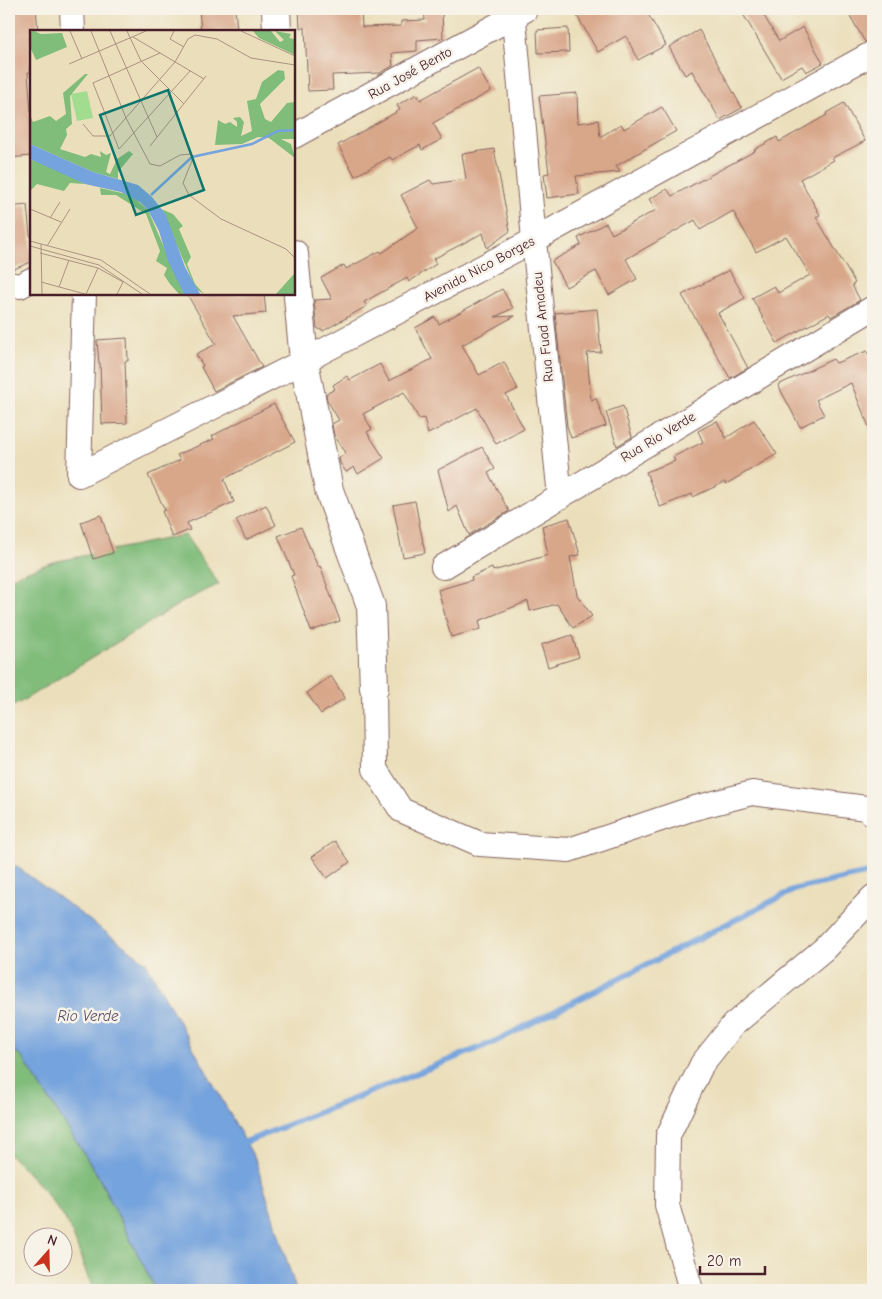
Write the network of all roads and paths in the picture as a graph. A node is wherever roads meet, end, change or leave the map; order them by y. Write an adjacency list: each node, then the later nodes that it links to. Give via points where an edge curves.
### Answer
1 (72, 9): 4 (street)
2 (276, 9): 5 (street)
3 (518, 11): 7 (street, Rua José Bento); 8 (street, Rua Fuad Amadeu)
4 (73, 30)
5 (277, 30)
6 (873, 52): 8 (street, Avenida Nico Borges)
7 (295, 135)
8 (534, 240): 12 (street, Avenida Nico Borges); 13 (street, Rua Fuad Amadeu)
9 (295, 265): 12 (street)
10 (84, 295): 12 (street, Avenida Nico Borges, via 79,475)
11 (873, 308): 13 (street, Rua Rio Verde)
12 (304, 361): 15 (street, via 329,490 371,606)
13 (560, 496): 14 (street, Rua Rio Verde)
14 (443, 567)
15 (374, 688): 16 (street, via 375,769 400,810 480,844 569,850 691,809 752,793 866,808)
16 (873, 814)
17 (873, 897): 18 (street, via 824,949 734,1025 702,1064 668,1136 667,1205)
18 (691, 1290)

